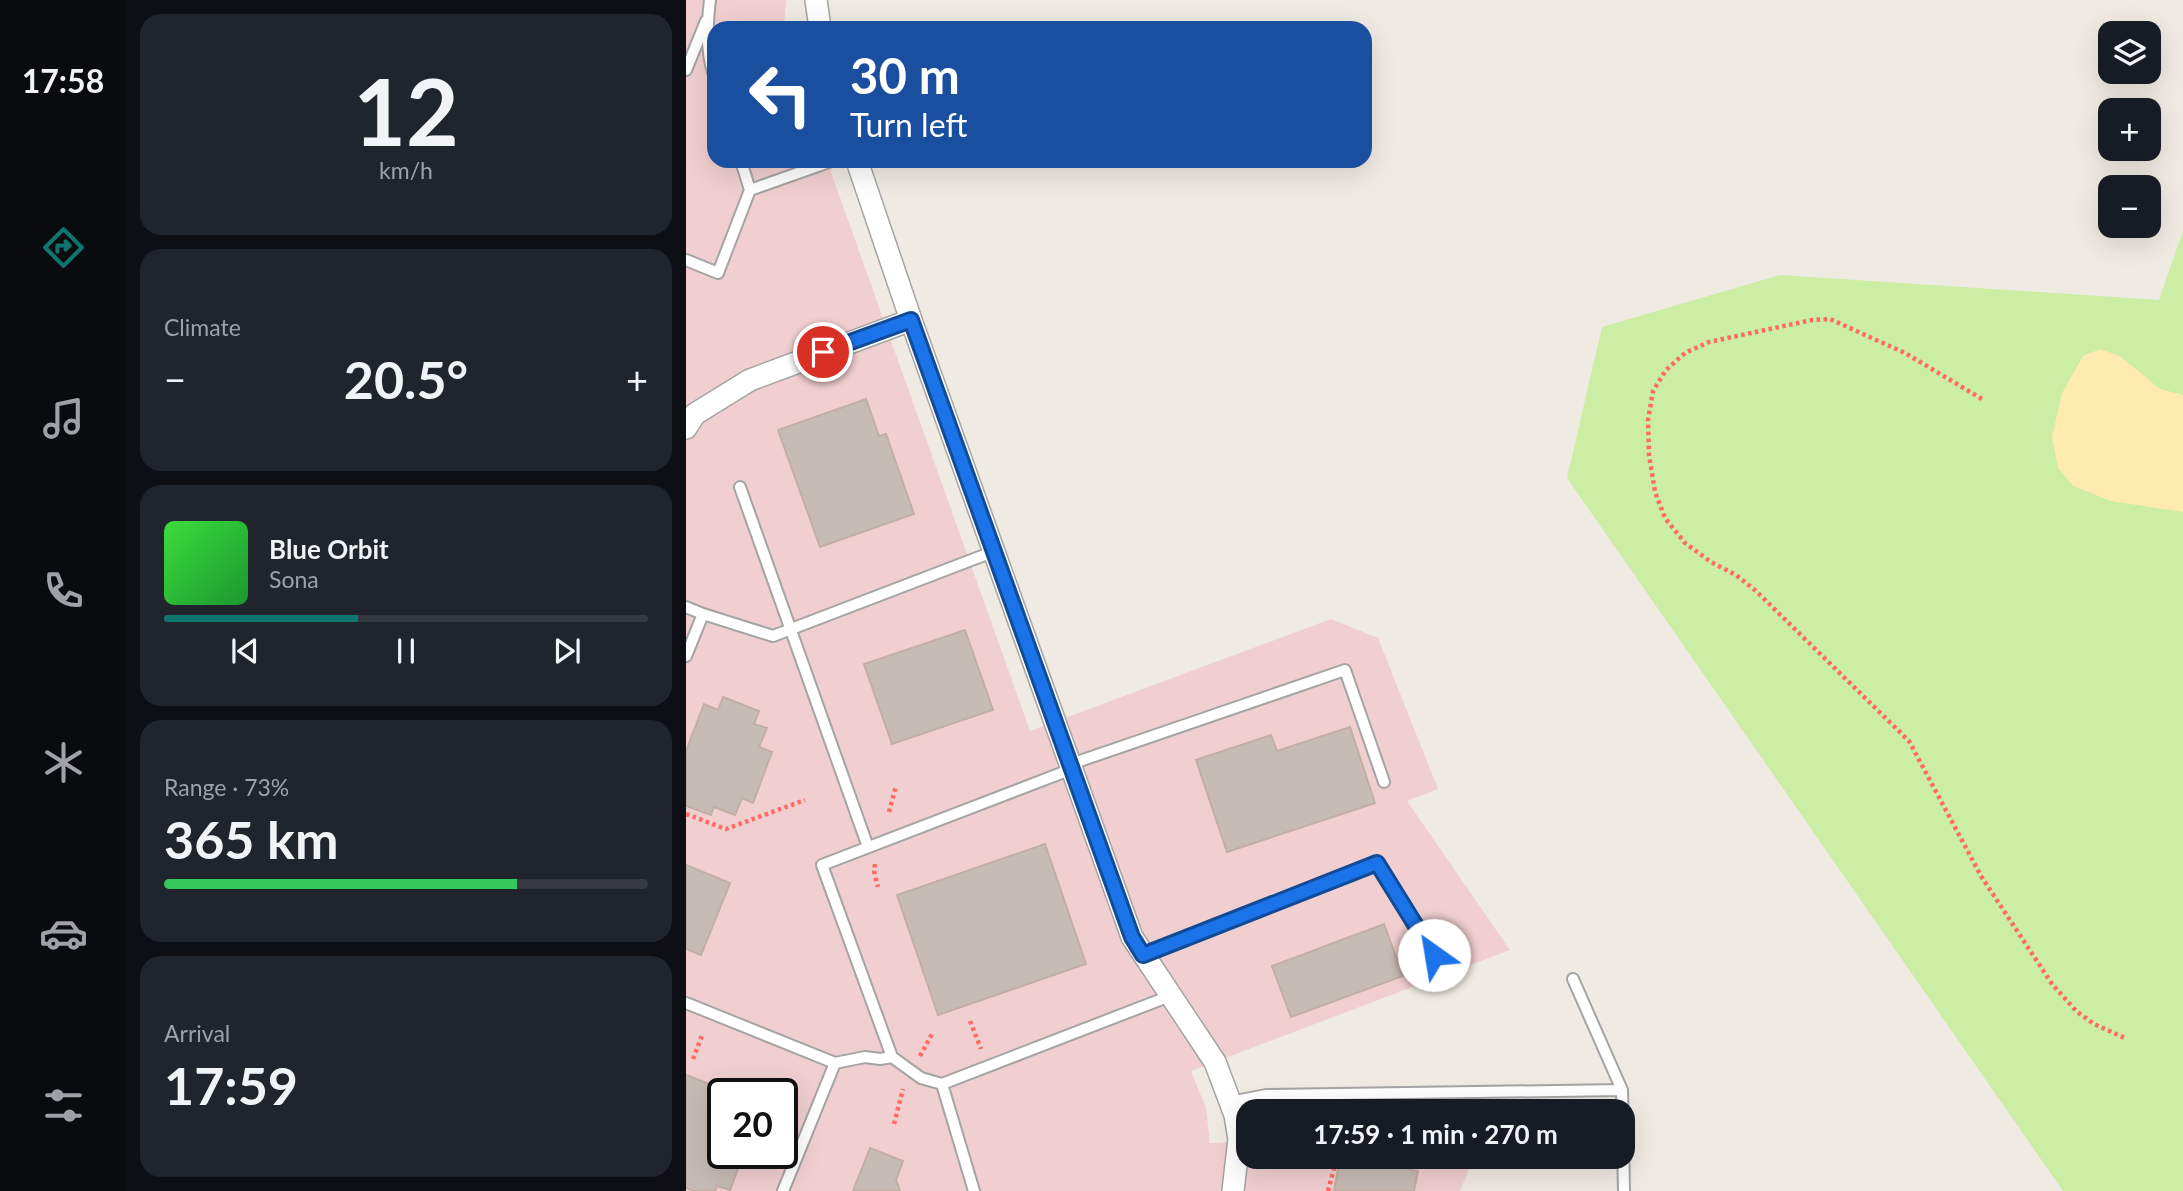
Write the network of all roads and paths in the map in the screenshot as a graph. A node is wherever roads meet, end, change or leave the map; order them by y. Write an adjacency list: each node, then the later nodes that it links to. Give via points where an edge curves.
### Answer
1 (710, 0): 3 (lane)
2 (816, 0): 5 (street)
3 (708, 16): 4 (lane); 6 (lane)
4 (708, 21)
5 (819, 21)
6 (686, 70)
7 (743, 168): 10 (lane)
8 (812, 168): 10 (lane)
9 (859, 168): 12 (street)
10 (750, 190): 11 (lane, via 718,273)
11 (686, 260)
12 (911, 320): 14 (street, via 750,380 695,414); 16 (street)
13 (1982, 399): 38 (path, via 1905,353 1830,319 1709,342 1685,353 1666,370 1653,391 1648,420 1654,492 1665,518 1685,543 1756,591 1909,741 1981,876 2052,984 2094,1024)
14 (686, 428)
15 (740, 487): 19 (lane)
16 (995, 551): 19 (lane); 21 (street)
17 (686, 607): 18 (lane)
18 (703, 614): 19 (lane, via 773,636); 20 (lane)
19 (791, 629): 27 (lane)
20 (686, 656)
21 (1071, 766): 22 (lane, via 1345,670); 27 (lane); 30 (street, via 1132,937)
22 (1384, 782)
23 (896, 786): 25 (path)
24 (804, 800): 26 (path, via 726,829)
25 (889, 812)
26 (686, 814)
27 (868, 847): 40 (lane, via 822,864)
28 (877, 857): 29 (path)
29 (878, 887)
30 (1143, 955): 31 (lane, via 1377,863); 33 (street)
31 (1434, 955)
32 (1573, 979): 46 (lane)
33 (1170, 996): 44 (lane); 47 (street, via 1215,1062)
34 (686, 1003): 43 (lane)
35 (970, 1021): 39 (path)
36 (704, 1033): 42 (path)
37 (932, 1034): 41 (path)
38 (2127, 1038)
39 (981, 1048)
40 (892, 1057): 43 (lane); 44 (lane, via 921,1078)
41 (919, 1057)
42 (693, 1059)
43 (835, 1063): 50 (lane)
44 (942, 1084): 51 (lane)
45 (903, 1089): 48 (path)
46 (1622, 1090): 47 (lane, via 1266,1095); 54 (lane)
47 (1230, 1102): 52 (street, via 1238,1139)
48 (894, 1124)
49 (1334, 1169): 53 (path)
50 (783, 1191)
51 (974, 1191)
52 (1234, 1191)
53 (1328, 1191)
54 (1624, 1191)

